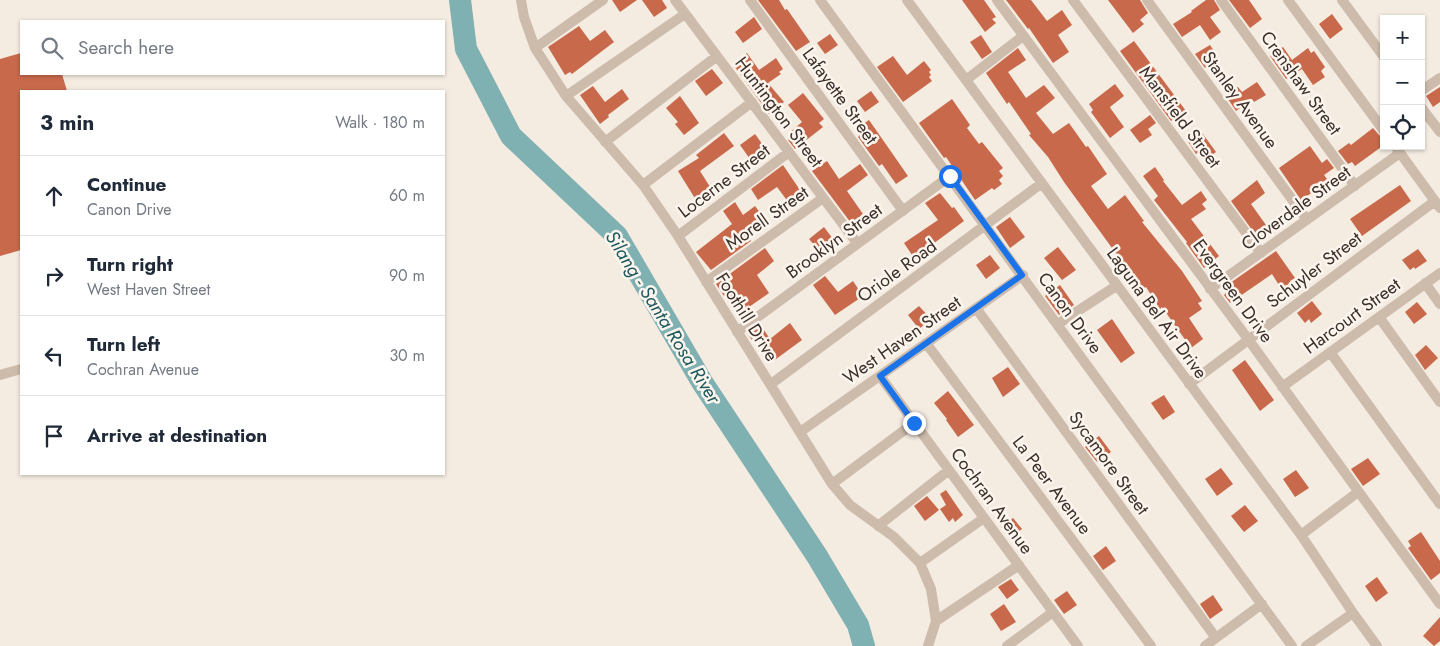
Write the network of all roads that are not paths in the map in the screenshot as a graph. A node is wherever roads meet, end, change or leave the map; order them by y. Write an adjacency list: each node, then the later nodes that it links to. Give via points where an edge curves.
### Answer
1 (521, 0): 15 (street, Foothill Drive)
2 (603, 0): 15 (street)
3 (675, 0): 13 (street, Huntington Street)
4 (750, 0): 35 (street, Lafayette Street)
5 (820, 0): 29 (street, Canon Drive)
6 (907, 0): 19 (street, Laguna Bel Air Drive)
7 (997, 0): 14 (street, Evergreen Drive)
8 (1074, 0): 40 (street, Mansfield Street)
9 (1147, 0): 36 (street, Stanley Avenue)
10 (1221, 0): 32 (street, Crenshaw Street)
11 (1288, 0): 24 (street)
12 (1342, 0): 16 (street)
13 (685, 14): 17 (street, Huntington Street); 21 (street)
14 (1023, 36): 19 (street); 46 (street, Evergreen Drive)
15 (536, 48): 21 (street, Foothill Drive)
16 (1380, 52)
17 (717, 56): 22 (street, Huntington Street); 26 (street)
18 (1440, 78): 20 (street)
19 (966, 80): 30 (street, Laguna Bel Air Drive)
20 (1425, 88)
21 (566, 96): 26 (street, Foothill Drive)
22 (752, 102): 28 (street, Huntington Street); 31 (street)
23 (1425, 112): 25 (street)
24 (1380, 126)
25 (1440, 132)
26 (605, 142): 31 (street, Foothill Drive)
27 (1398, 150): 32 (street, Cloverdale Street); 34 (street)
28 (789, 152): 33 (street, Huntington Street); 38 (street, Locerne Street)
29 (950, 176): 35 (street, Brooklyn Street); 37 (street, Canon Drive)
30 (1042, 183): 37 (street, Oriole Road); 45 (street, Laguna Bel Air Drive)
31 (642, 185): 38 (street, Foothill Drive)
32 (1355, 186): 36 (street, Cloverdale Street)
33 (823, 198): 39 (street, Huntington Street); 43 (street, Morell Street)
34 (1437, 204): 52 (street, Schuyler Street)
35 (903, 211): 39 (street, Brooklyn Street)
36 (1307, 220): 40 (street, Cloverdale Street)
37 (986, 225): 42 (street, Canon Drive); 58 (street, Oriole Road)
38 (678, 236): 43 (street, Foothill Drive)
39 (857, 243): 51 (street, Brooklyn Street)
40 (1261, 253): 46 (street, Cloverdale Street)
41 (1440, 272): 44 (street, Harcourt Street)
42 (1022, 275): 48 (street, West Haven Street); 50 (street, Canon Drive)
43 (706, 282): 51 (street, Foothill Drive)
44 (1425, 284): 47 (street); 49 (street, Harcourt Street)
45 (1116, 286): 50 (street); 59 (street, Laguna Bel Air Drive)
46 (1210, 288): 52 (street, Evergreen Drive)
47 (1440, 304)
48 (976, 308): 53 (street, West Haven Street); 78 (street, Sycamore Street)
49 (1379, 317): 54 (street, Harcourt Street); 61 (street)
50 (1058, 324): 73 (street, Canon Drive)
51 (737, 332): 58 (street, Foothill Drive)
52 (1248, 339): 59 (street, Schuyler Street); 60 (street, Evergreen Drive)
53 (926, 343): 57 (street, West Haven Street); 82 (street, La Peer Avenue)
54 (1330, 352): 60 (street, Harcourt Street); 67 (street)
55 (20, 369): 56 (street)
56 (0, 376)
57 (880, 376): 62 (street, Cochran Avenue); 63 (street, West Haven Street)
58 (771, 384): 63 (street, Foothill Drive)
59 (1189, 384): 70 (street, Laguna Bel Air Drive)
60 (1282, 387): 66 (street, Evergreen Drive)
61 (1440, 402)
62 (914, 423): 64 (street, Cochran Avenue); 65 (street)
63 (800, 432): 65 (street, Foothill Drive)
64 (949, 470): 68 (street, Cochran Avenue); 69 (street)
65 (832, 484): 69 (street, Foothill Drive, via 850,505)
66 (1358, 492): 70 (street); 74 (street, Evergreen Drive)
67 (1440, 504)
68 (984, 518): 71 (street); 72 (street, Cochran Avenue)
69 (878, 526): 71 (street, Foothill Drive)
70 (1301, 535): 76 (street, Laguna Bel Air Drive)
71 (920, 563): 77 (street, Foothill Drive, via 930,589)
72 (1019, 565): 75 (street, Cochran Avenue); 77 (street)
73 (1262, 604): 78 (street); 84 (street, Canon Drive)
74 (1440, 604)
75 (1053, 612): 80 (street); 81 (street, Cochran Avenue)
76 (1353, 613): 85 (street); 86 (street, Laguna Bel Air Drive)
77 (936, 621): 79 (street, Foothill Drive)
78 (1216, 638): 83 (street)
79 (928, 646)
80 (1007, 646)
81 (1078, 646)
82 (1151, 646)
83 (1205, 646)
84 (1292, 646)
85 (1306, 646)
86 (1377, 646)

